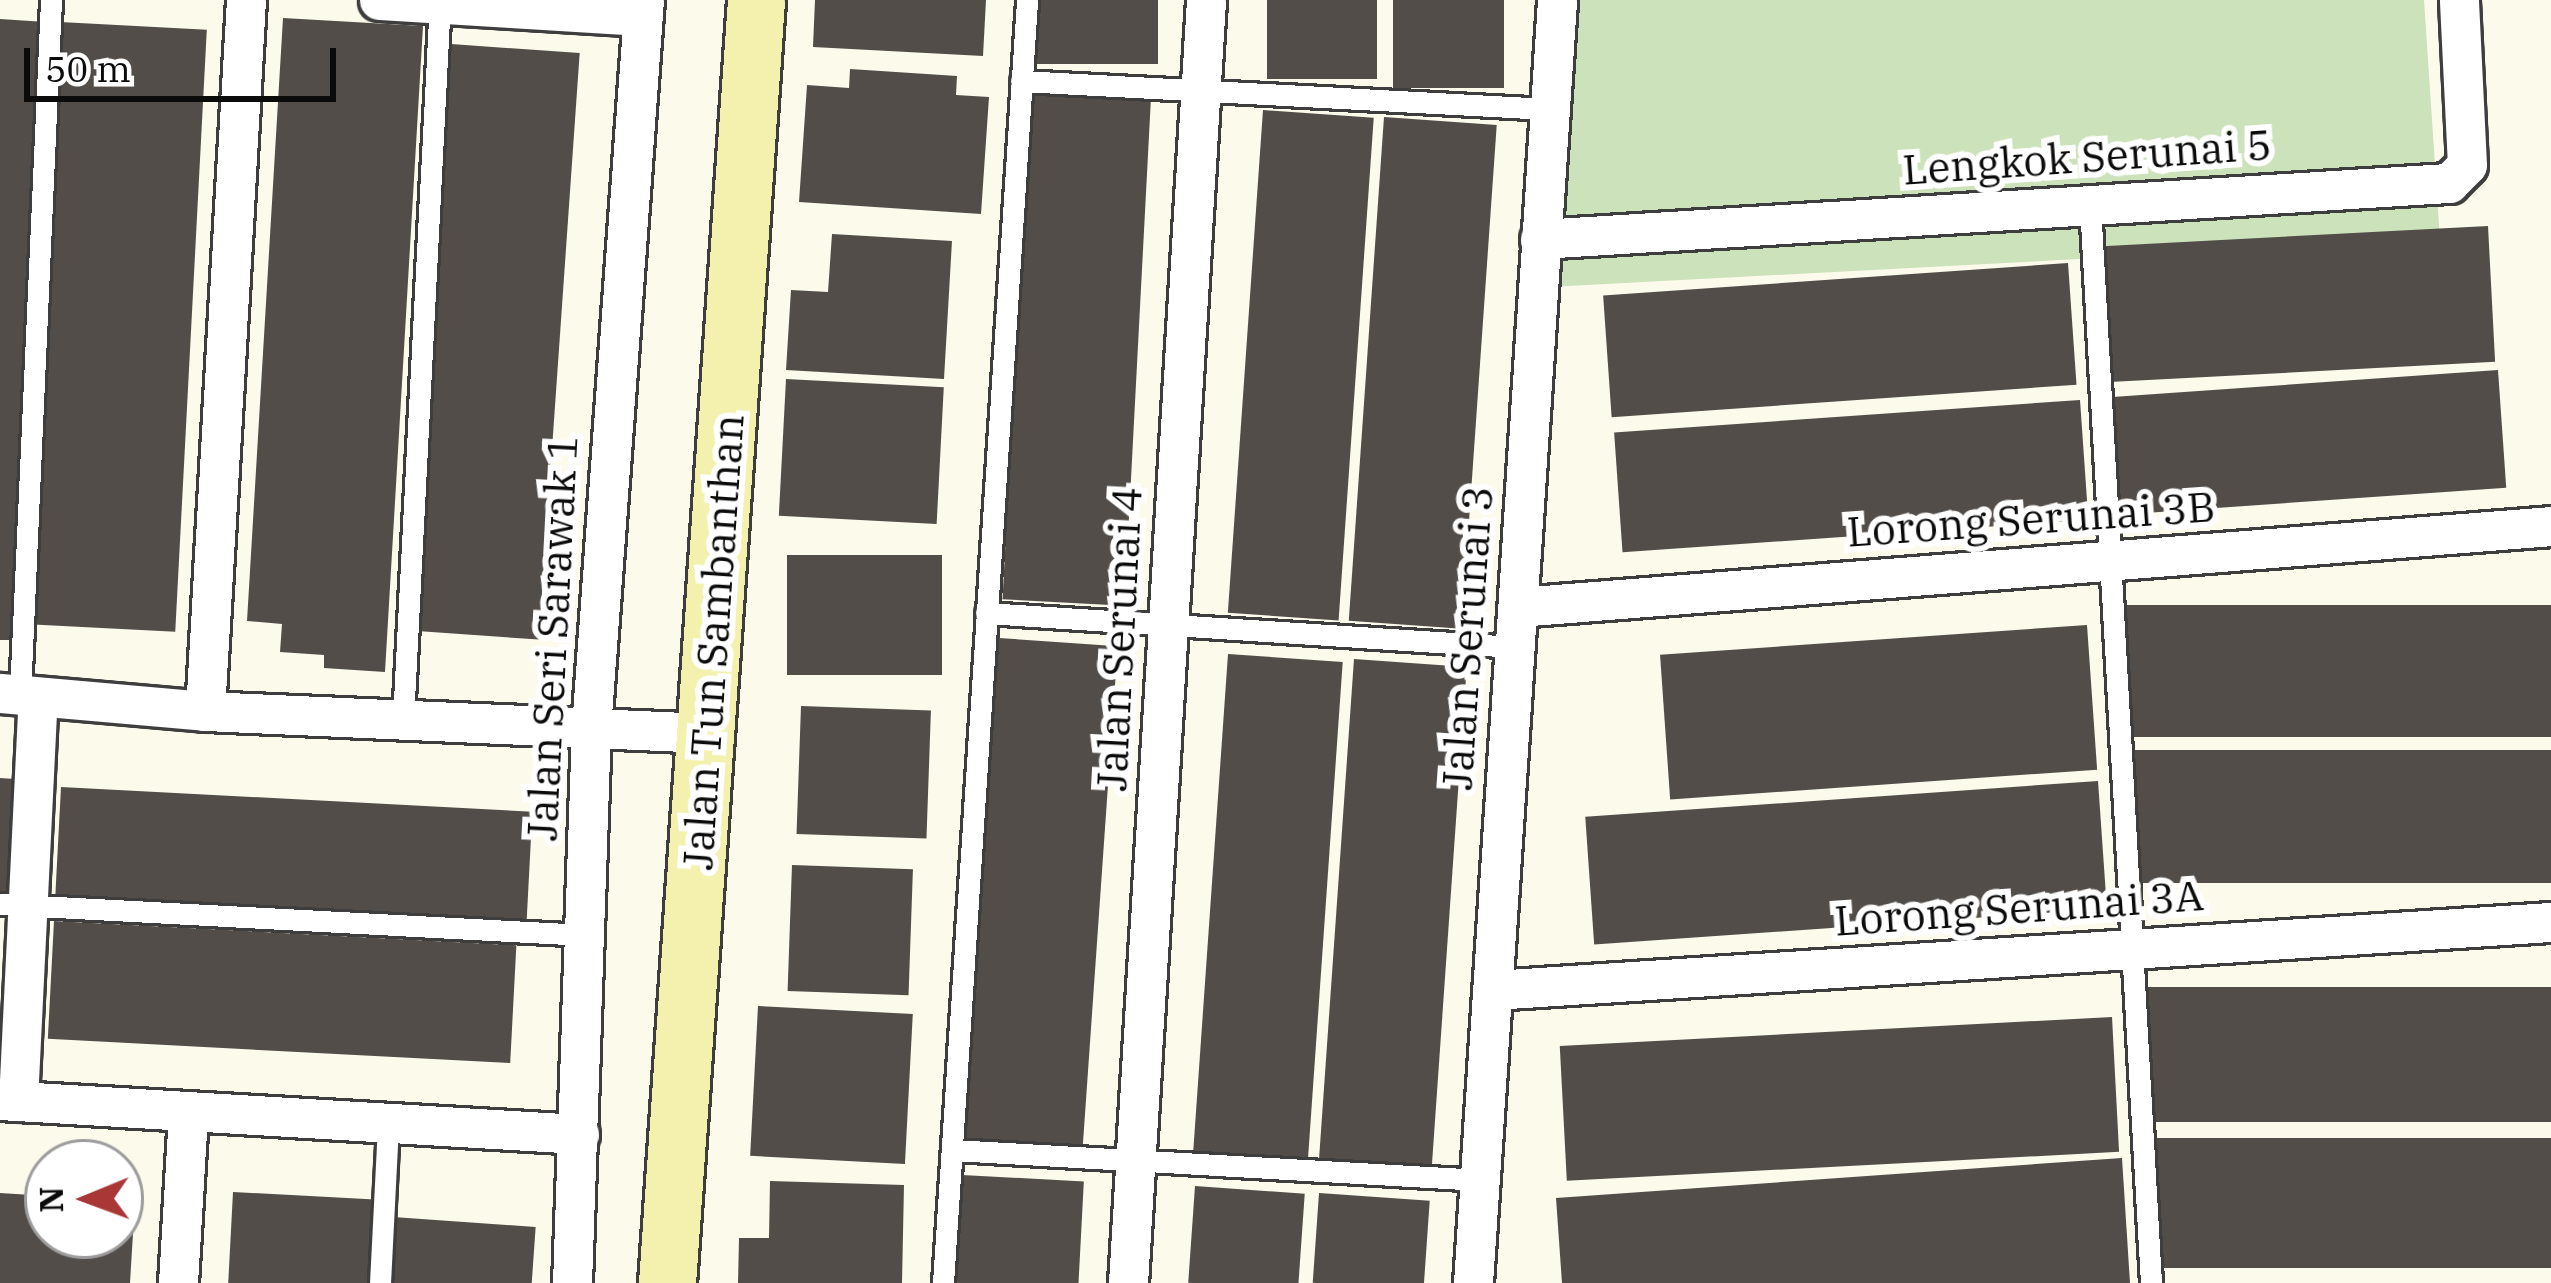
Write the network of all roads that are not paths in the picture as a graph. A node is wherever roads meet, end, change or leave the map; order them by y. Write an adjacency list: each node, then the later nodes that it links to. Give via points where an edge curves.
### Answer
1 (51, 0): 22 (lane)
2 (246, 0): 23 (street)
3 (379, 0): 9 (street)
4 (756, 0): 26 (street, Jalan Tun Sambanthan)
5 (1027, 0): 11 (lane)
6 (1206, 0): 12 (street, Jalan Serunai 4)
7 (1557, 0): 13 (street, Jalan Serunai 3)
8 (2459, 0): 14 (street, Lengkok Serunai 5, via 2467,165 2449,183)
9 (440, 2): 10 (street); 24 (lane)
10 (643, 8): 25 (street, Jalan Seri Sarawak 1)
11 (1021, 81): 12 (lane); 19 (lane)
12 (1200, 91): 13 (lane); 20 (street, Jalan Serunai 4)
13 (1548, 109): 15 (street, Jalan Serunai 3)
14 (2090, 205): 15 (street, Lengkok Serunai 5); 17 (lane)
15 (1540, 239): 18 (street, Jalan Serunai 3)
16 (2551, 526): 17 (street, Lorong Serunai 3B)
17 (2110, 561): 18 (street, Lorong Serunai 3B); 30 (lane)
18 (1518, 607): 21 (street, Jalan Serunai 3)
19 (986, 613): 20 (lane); 36 (lane)
20 (1168, 624): 21 (lane); 37 (street, Jalan Serunai 4)
21 (1515, 647): 31 (street, Jalan Serunai 3)
22 (19, 695): 23 (street); 27 (street)
23 (205, 711): 24 (street)
24 (403, 720): 25 (street)
25 (591, 728): 26 (street); 29 (street, Jalan Seri Sarawak 1)
26 (707, 733): 42 (street, Jalan Tun Sambanthan)
27 (14, 904): 29 (lane); 32 (street)
28 (2551, 922): 30 (street, Lorong Serunai 3A)
29 (585, 934): 35 (street, Jalan Seri Sarawak 1)
30 (2133, 949): 31 (street, Lorong Serunai 3A); 46 (lane)
31 (1493, 990): 38 (street, Jalan Serunai 3)
32 (9, 1101): 33 (street)
33 (188, 1114): 34 (street); 39 (street)
34 (388, 1124): 35 (street); 40 (lane)
35 (579, 1134): 41 (street, Jalan Seri Sarawak 1)
36 (953, 1150): 37 (lane); 43 (lane)
37 (1135, 1160): 38 (lane); 44 (street, Jalan Serunai 4)
38 (1481, 1180): 45 (street, Jalan Serunai 3)
39 (178, 1283)
40 (380, 1283)
41 (572, 1283)
42 (667, 1283)
43 (943, 1283)
44 (1128, 1283)
45 (1474, 1283)
46 (2151, 1283)

